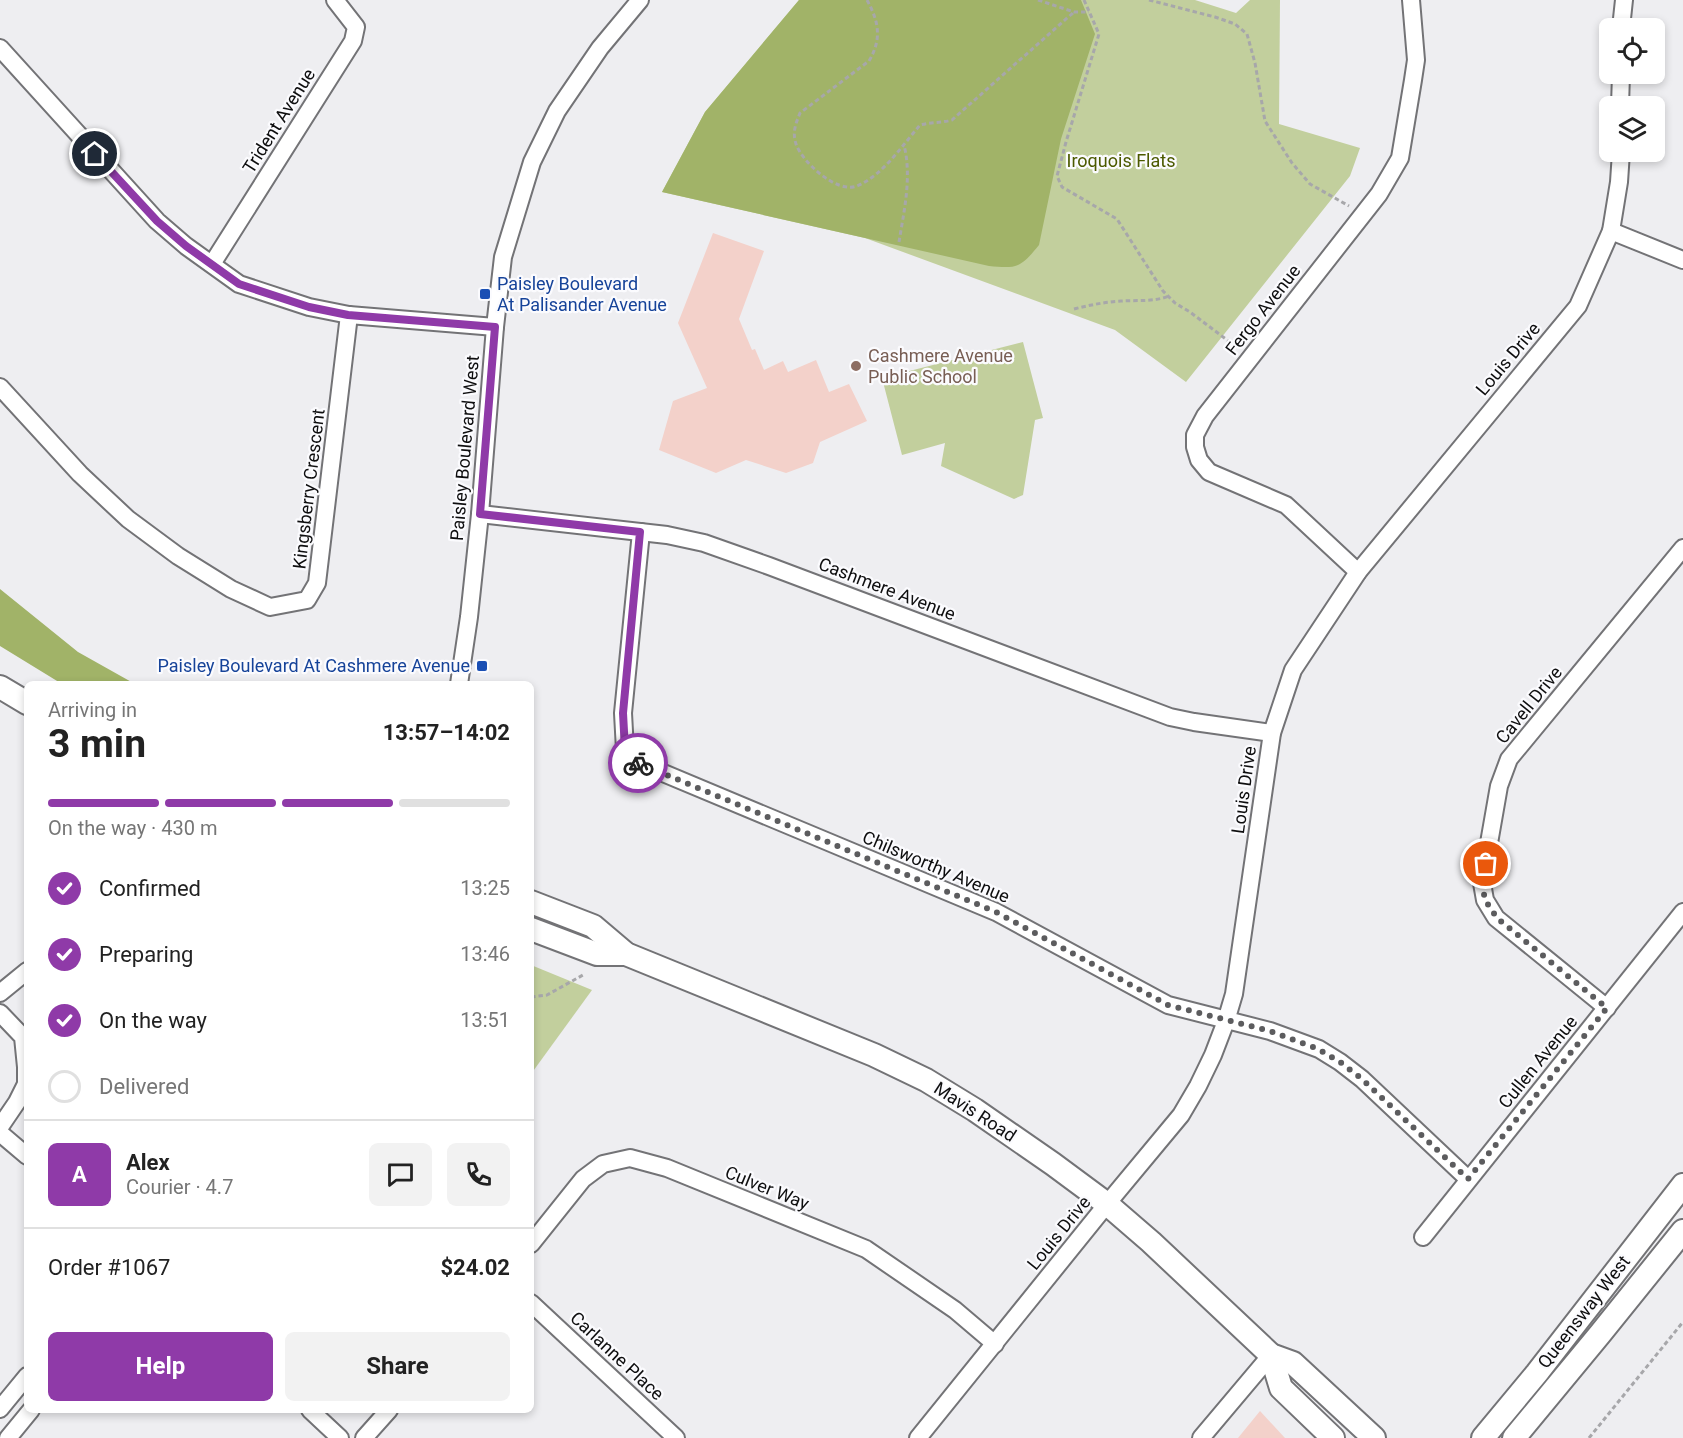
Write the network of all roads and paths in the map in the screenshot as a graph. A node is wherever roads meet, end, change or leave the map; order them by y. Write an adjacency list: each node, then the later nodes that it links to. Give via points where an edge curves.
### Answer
1 (334, 0): 19 (street, Trident Avenue, via 356,27 353,41)
2 (640, 0): 23 (street, Paisley Boulevard West, via 600,48 557,111 532,162 503,257)
3 (867, 0): 13 (path, via 878,25 874,53 869,62 800,113 795,125 796,144 818,173 848,187 855,187 880,171)
4 (1038, 0): 9 (path)
5 (1084, 0): 10 (path)
6 (1149, 0): 15 (path, via 1215,17 1235,24 1247,34 1265,121 1278,142 1310,184)
7 (1411, 0): 15 (street, Fergo Avenue, via 1416,60 1400,158)
8 (1624, 0): 11 (street)
9 (1074, 12): 10 (path); 13 (path, via 952,120 920,125)
10 (1089, 12): 20 (path, via 1099,34 1058,176 1062,187 1117,219)
11 (1622, 18)
12 (0, 48): 19 (street, via 157,221)
13 (903, 144): 17 (path, via 908,178)
14 (1620, 162): 16 (street, Louis Drive)
15 (1364, 213): 24 (street, Fergo Avenue)
16 (1611, 231): 18 (street); 29 (street, Louis Drive, via 1578,306)
17 (899, 242)
18 (1683, 260)
19 (212, 264): 22 (street, via 239,284)
20 (1168, 296): 21 (path); 24 (path)
21 (1074, 309)
22 (348, 315): 23 (street); 25 (street, Kingsberry Crescent, via 317,583 307,600 288,605 270,607 231,589 128,519 80,474)
23 (495, 327): 26 (street, Paisley Boulevard West)
24 (1250, 357): 29 (street, Fergo Avenue, via 1195,435 1199,460 1209,472 1286,505)
25 (0, 387)
26 (480, 514): 27 (street, Cashmere Avenue); 30 (street, Paisley Boulevard West)
27 (640, 532): 33 (street, Cashmere Avenue, via 704,543 1170,717); 44 (street, Chilsworthy Avenue, via 623,713 625,750 637,762 996,912 1168,1005)
28 (1683, 548): 42 (street, Cavell Drive, via 1509,759 1499,786 1482,883 1485,900 1497,918)
29 (1358, 572): 33 (street, Louis Drive, via 1293,670)
30 (459, 681)
31 (0, 687): 32 (main road)
32 (24, 701)
33 (1272, 733): 44 (street, Louis Drive, via 1234,994)
34 (534, 903): 37 (main road, Mavis Road, via 593,926)
35 (1683, 912): 42 (street, Cullen Avenue)
36 (534, 930): 37 (main road, Mavis Road, via 597,954)
37 (626, 954): 52 (main road, Mavis Road, via 926,1080)
38 (24, 973): 40 (street)
39 (583, 975): 41 (path, via 547,995)
40 (0, 993)
41 (534, 997)
42 (1607, 1008): 50 (street, Cullen Avenue)
43 (0, 1013): 45 (street, via 23,1037)
44 (1226, 1021): 50 (street, Chilsworthy Avenue, via 1294,1039 1340,1062); 52 (street, Louis Drive, via 1181,1115)
45 (24, 1044)
46 (24, 1088): 47 (street)
47 (0, 1127)
48 (0, 1133): 49 (street)
49 (24, 1153)
50 (1468, 1179): 54 (street, Cullen Avenue)
51 (1683, 1185): 60 (main road, Queensway West)
52 (1107, 1204): 58 (street, Louis Drive); 59 (main road, Mavis Road)
53 (1683, 1231): 76 (main road, Queensway West)
54 (1423, 1237)
55 (534, 1240): 58 (street, Culver Way, via 583,1179 603,1164 630,1158 667,1168 866,1250 955,1310)
56 (534, 1306): 70 (street, Carlanne Place)
57 (1683, 1322): 77 (path)
58 (994, 1344): 71 (street, Louis Drive)
59 (1270, 1355): 66 (main road, Mavis Road, via 1293,1363); 72 (street); 73 (main road, Mavis Road, via 1281,1388)
60 (1537, 1373): 74 (main road, via 1504,1396); 75 (main road, Queensway West)
61 (24, 1380): 62 (street)
62 (0, 1409)
63 (29, 1413): 67 (street)
64 (313, 1413): 68 (street)
65 (386, 1413): 69 (street)
66 (1372, 1434)
67 (8, 1438)
68 (340, 1438)
69 (364, 1438)
70 (676, 1438)
71 (918, 1438)
72 (1201, 1438)
73 (1333, 1438)
74 (1466, 1438)
75 (1483, 1438)
76 (1514, 1438)
77 (1589, 1438)

